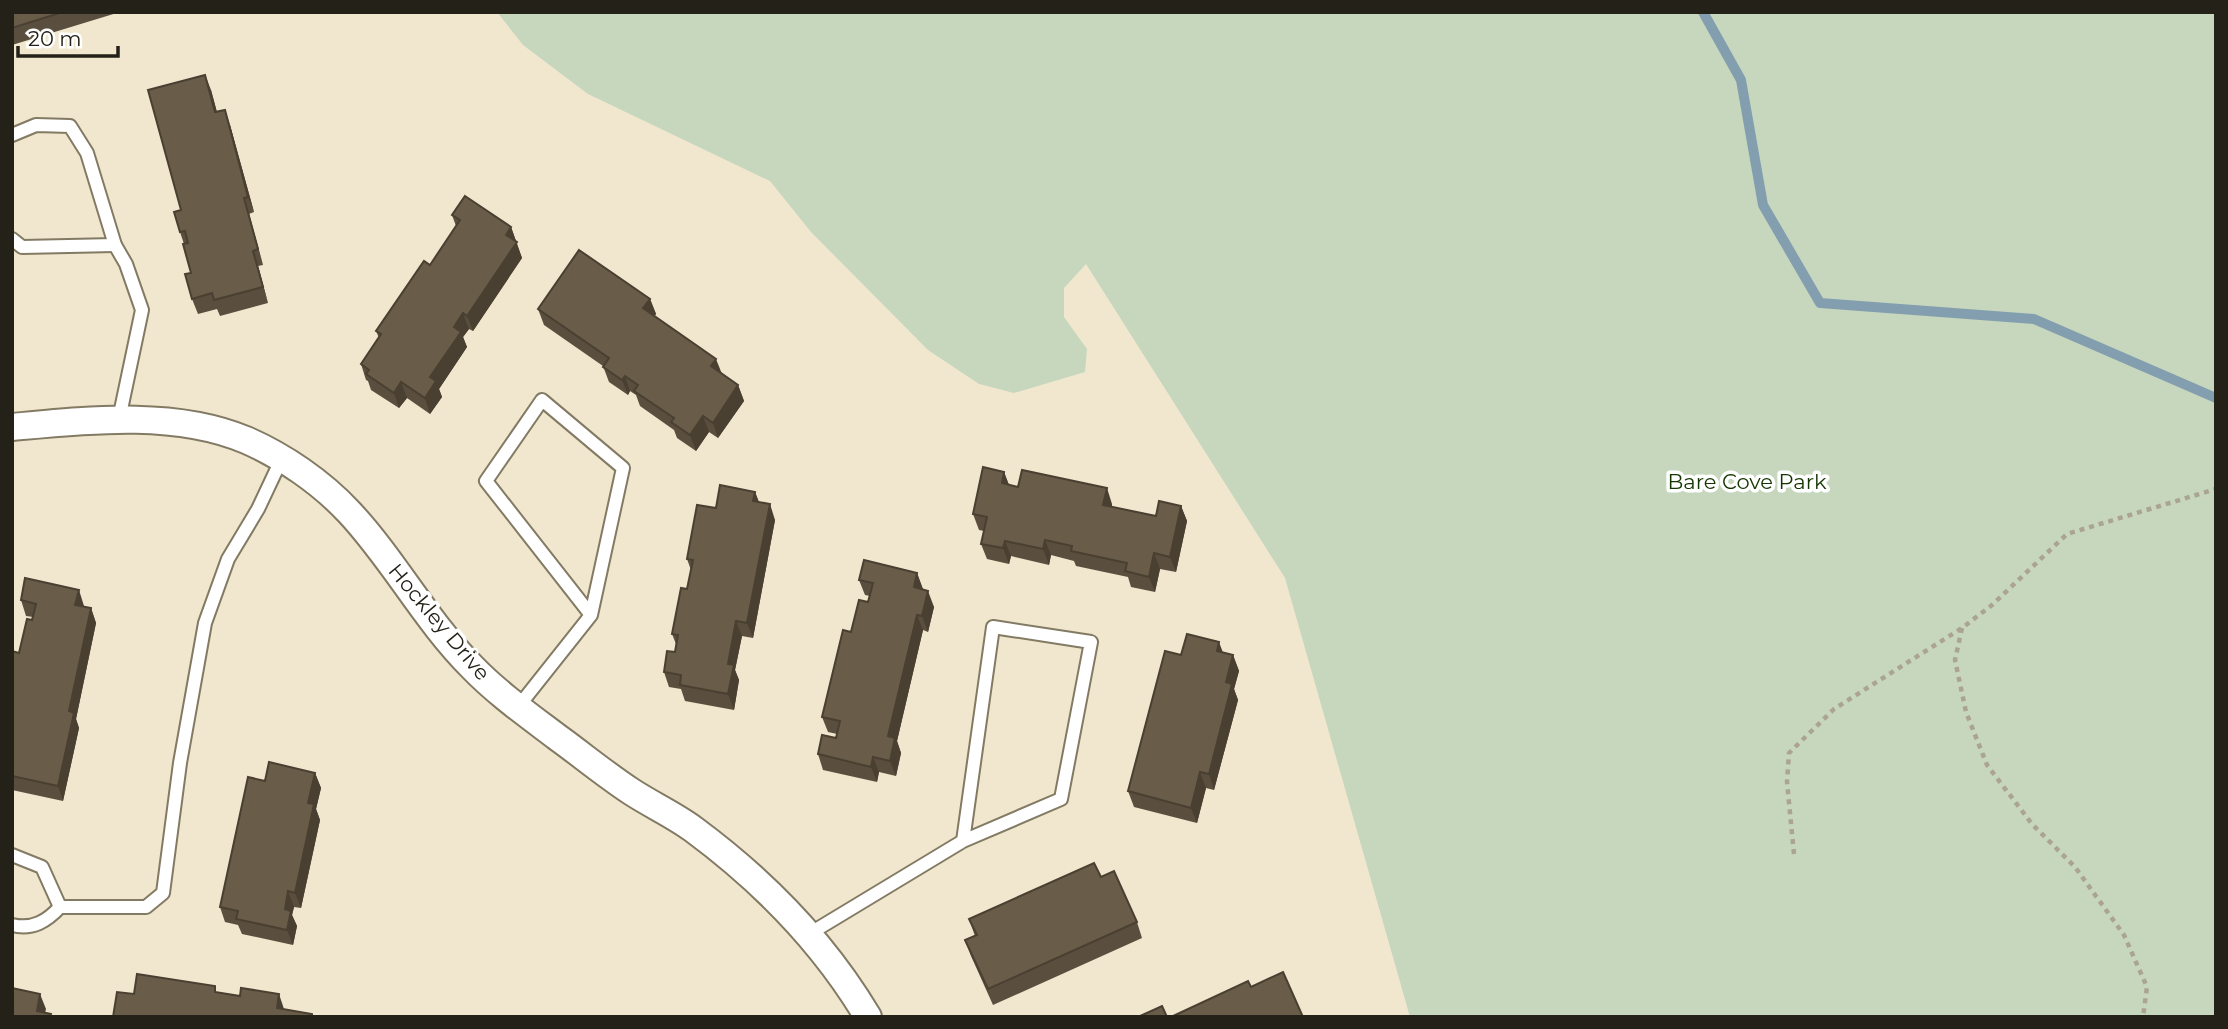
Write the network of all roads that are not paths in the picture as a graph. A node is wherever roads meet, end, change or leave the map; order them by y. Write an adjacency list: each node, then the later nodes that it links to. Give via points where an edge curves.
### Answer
1 (12, 135): 3 (lane, via 36,125 71,126 87,153)
2 (12, 239): 3 (lane, via 22,247)
3 (115, 246): 4 (lane, via 142,310)
4 (119, 419): 5 (street, Hockley Drive); 6 (street, Hockley Drive, via 194,425 244,439)
5 (12, 427)
6 (282, 458): 8 (street, Hockley Drive, via 349,511 471,667); 11 (lane, via 228,559 205,623 163,893 146,907)
7 (591, 615): 7 (lane, via 623,468 542,400 486,481); 8 (lane)
8 (518, 708): 13 (street, Hockley Drive, via 631,791 692,828 753,877)
9 (963, 841): 9 (lane, via 993,627 1091,642 1062,799); 13 (lane)
10 (12, 855): 11 (lane, via 42,867)
11 (60, 907): 12 (lane, via 46,922)
12 (12, 925)
13 (809, 934): 14 (street, Hockley Drive)
14 (868, 1017)

